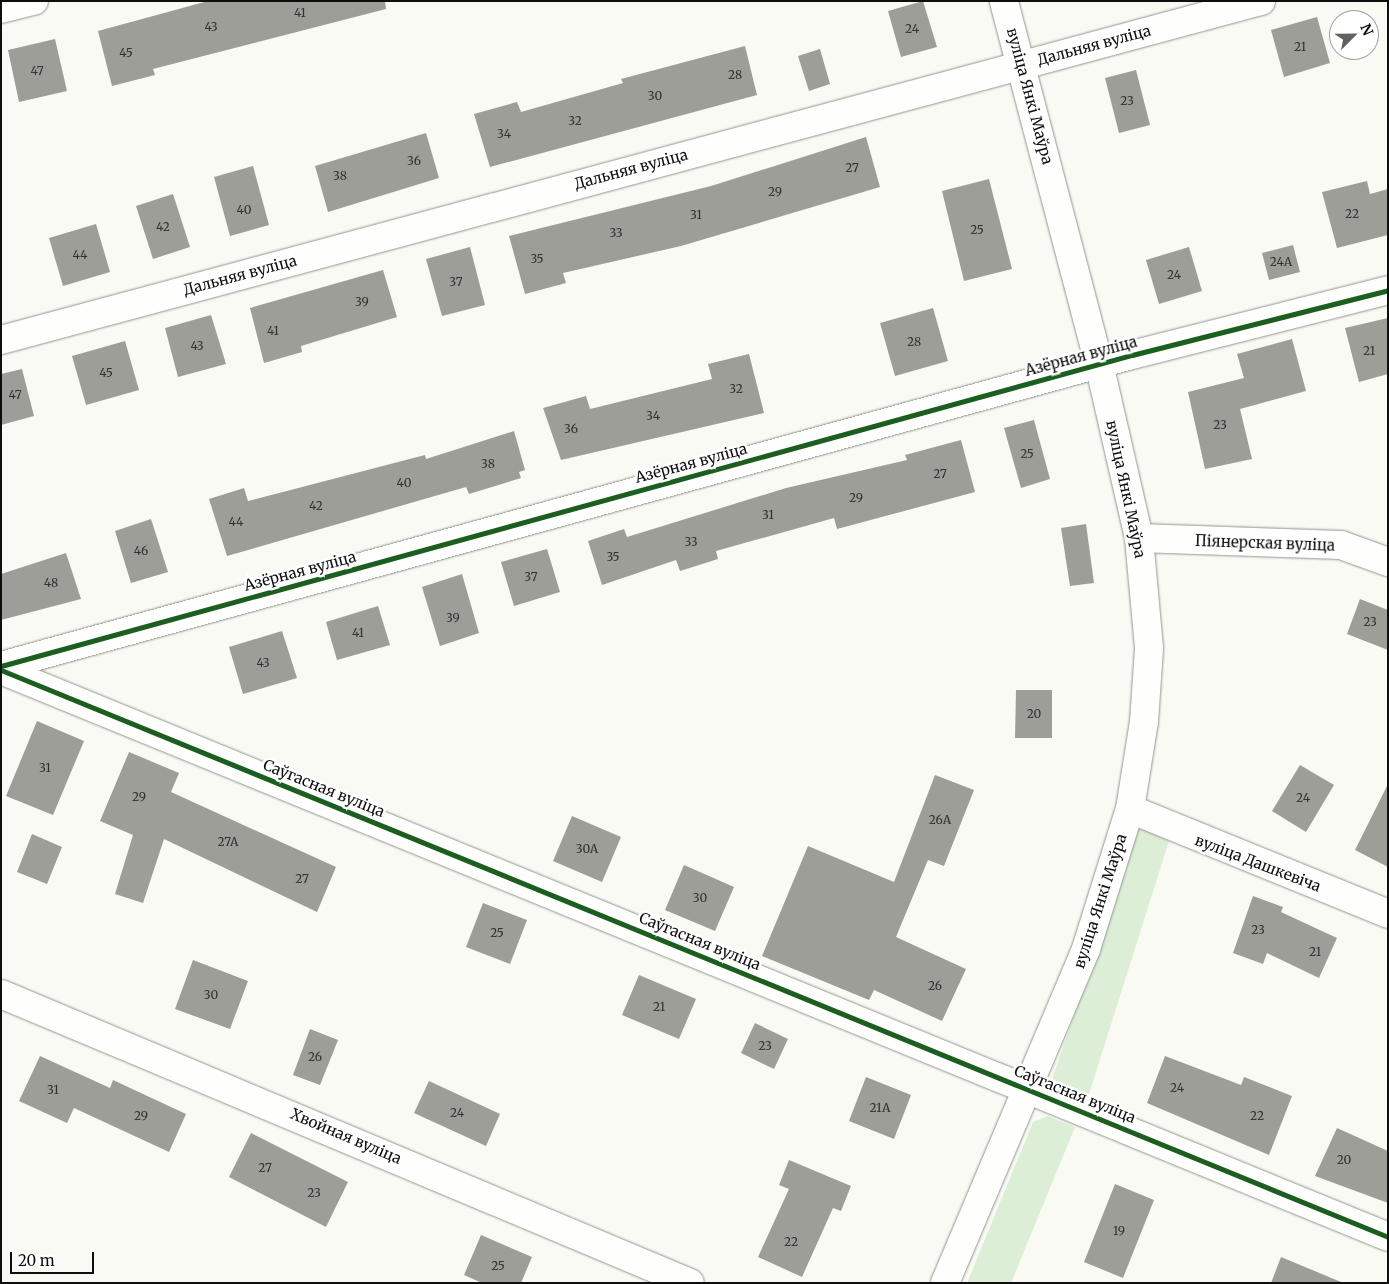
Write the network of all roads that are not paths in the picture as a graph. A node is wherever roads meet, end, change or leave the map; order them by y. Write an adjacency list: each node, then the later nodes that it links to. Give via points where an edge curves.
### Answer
1 (34, 1): 4 (street)
2 (1004, 1): 5 (street, вуліца Янкі Маўра)
3 (1261, 1): 5 (street, Дальняя вуліца)
4 (1, 9)
5 (1022, 64): 7 (street, Дальняя вуліца); 8 (street, вуліца Янкі Маўра)
6 (1388, 290): 8 (street, Азёрная вуліца)
7 (1, 340)
8 (1099, 364): 9 (street, вуліца Янкі Маўра); 11 (street, Азёрная вуліца)
9 (1139, 538): 10 (street, Піянерская вуліца, via 1341,545); 13 (street, вуліца Янкі Маўра, via 1148,648 1144,722)
10 (1388, 562)
11 (1, 666)
12 (1, 670): 16 (street, Саўгасная вуліца)
13 (1130, 809): 14 (street, вуліца Дашкевіча); 16 (street, вуліца Янкі Маўра, via 1086,949)
14 (1388, 914)
15 (1, 994): 18 (street, Хвойная вуліца)
16 (1029, 1089): 17 (street, Саўгасная вуліца); 19 (street, вуліца Янкі Маўра)
17 (1388, 1236)
18 (690, 1283)
19 (944, 1283)

